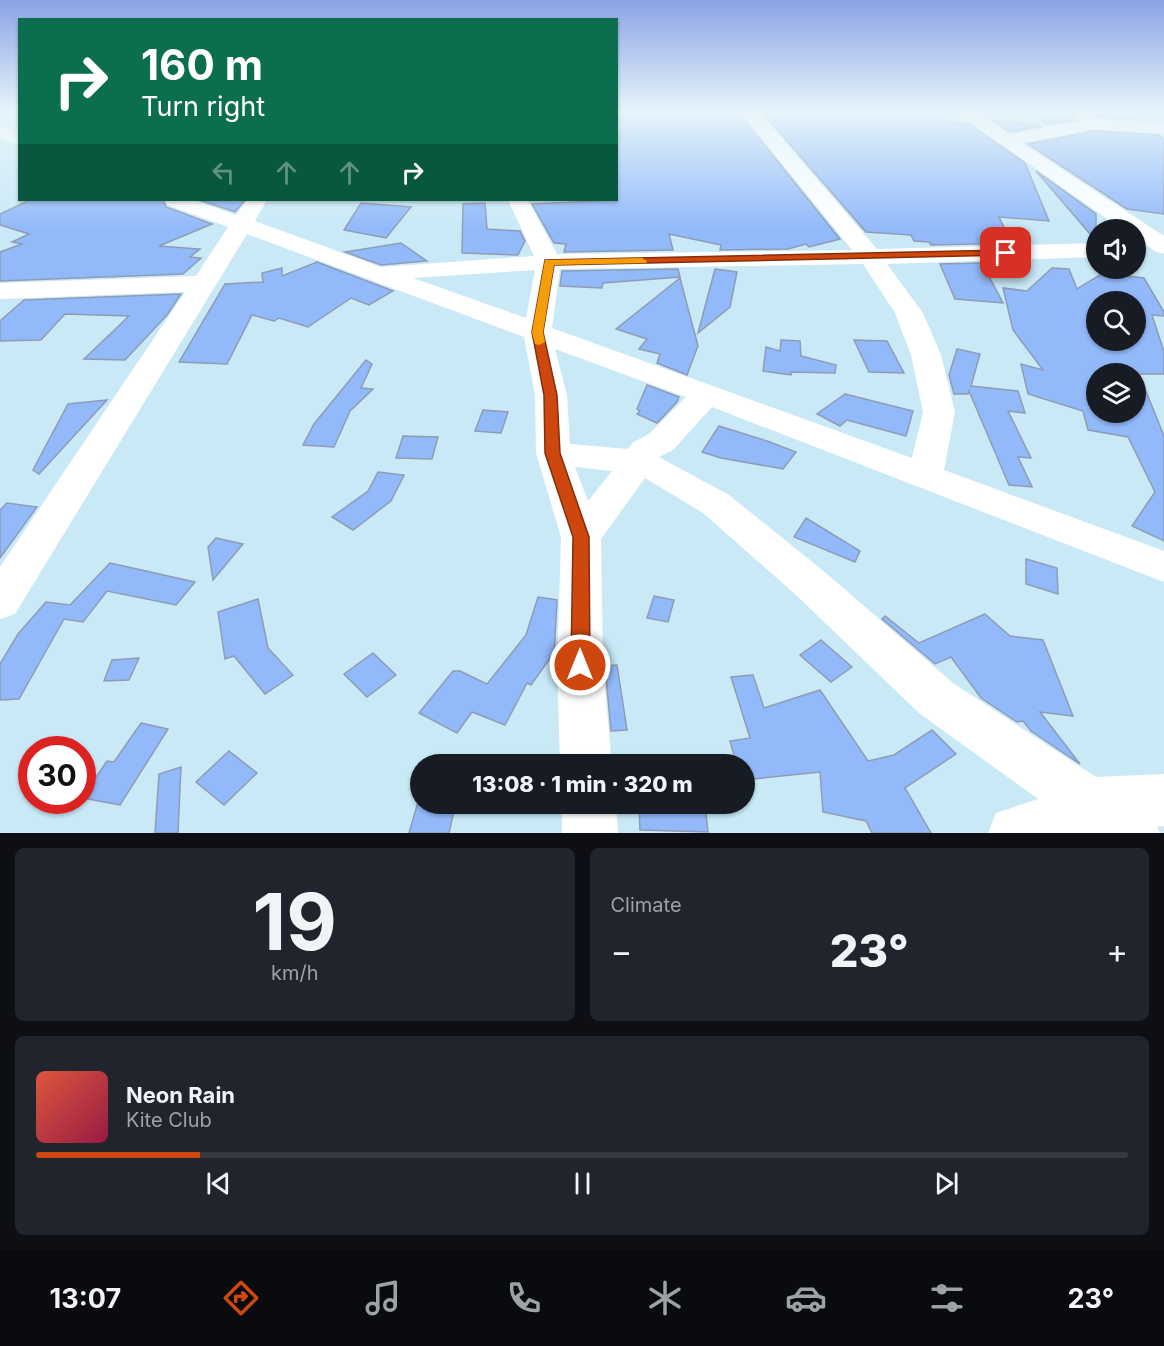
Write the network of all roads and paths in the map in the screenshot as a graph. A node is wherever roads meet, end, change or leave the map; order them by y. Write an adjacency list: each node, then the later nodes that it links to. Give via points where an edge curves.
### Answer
1 (783, 151): 9 (street)
2 (1022, 151): 6 (street)
3 (181, 201): 5 (street)
4 (518, 201): 10 (street)
5 (249, 212): 11 (street); 12 (street)
6 (1164, 247): 7 (street)
7 (1146, 248)
8 (1086, 250): 9 (street)
9 (870, 257): 10 (street); 18 (street, via 909,313 926,355 939,412)
10 (549, 262): 11 (street); 14 (street)
11 (376, 273): 14 (street)
12 (206, 283): 13 (street); 21 (street)
13 (0, 291)
14 (537, 332): 15 (street); 16 (street, via 551,395)
15 (707, 394): 17 (street, via 661,442 644,451); 18 (street)
16 (553, 453): 17 (street); 19 (street)
17 (638, 462): 19 (street); 25 (street, via 716,504 936,698)
18 (924, 477): 20 (street)
19 (581, 537): 22 (street, via 580,665)
20 (1164, 567)
21 (0, 602)
22 (585, 754)
23 (1164, 800): 25 (street)
24 (589, 814): 26 (street)
25 (1111, 819): 27 (street, via 1073,817)
26 (590, 833)
27 (1016, 833)

